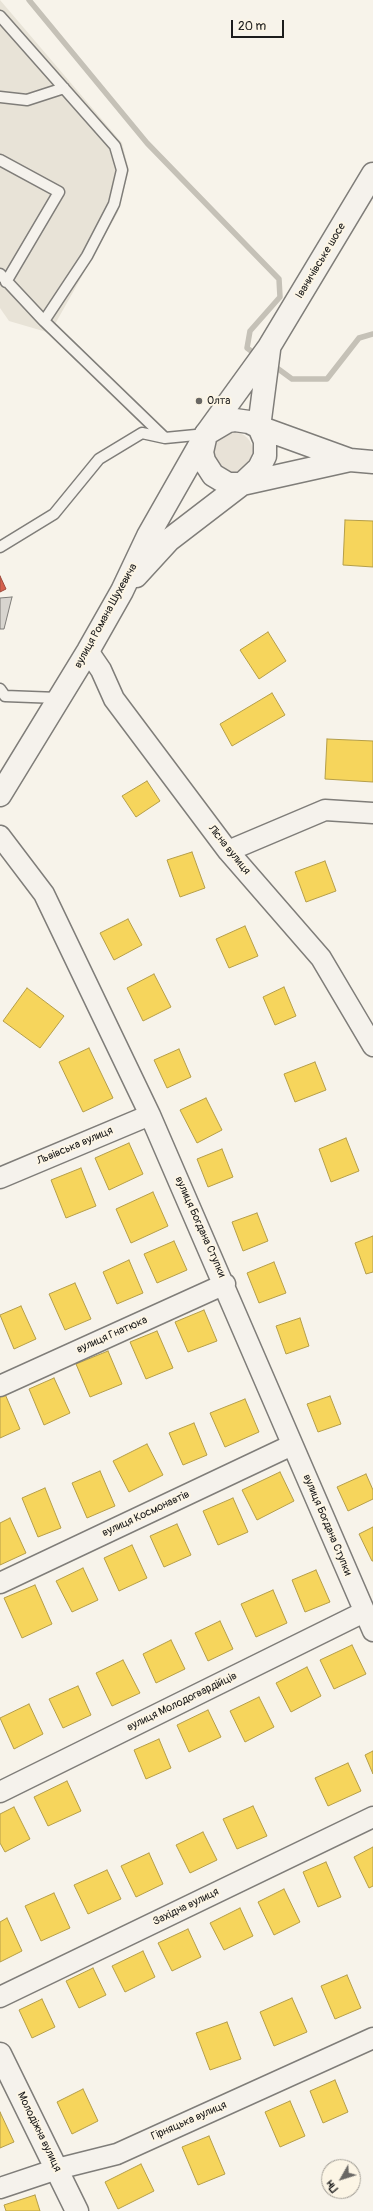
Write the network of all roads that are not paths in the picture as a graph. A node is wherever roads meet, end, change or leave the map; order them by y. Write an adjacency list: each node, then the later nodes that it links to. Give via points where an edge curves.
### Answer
1 (0, 16): 2 (lane)
2 (64, 88): 3 (lane, via 27,100); 7 (lane, via 115,146 122,170 114,204 87,256)
3 (0, 97)
4 (0, 160): 6 (lane, via 59,192)
5 (373, 174): 8 (main road, Іваничівське шосе)
6 (3, 278): 7 (lane)
7 (44, 321): 11 (lane)
8 (269, 347): 9 (main road); 10 (main road, Іваничівське шосе)
9 (259, 427): 10 (main road, via 235,420 220,424); 12 (main road); 14 (main road, via 265,442 265,456 259,468)
10 (206, 434): 11 (lane); 14 (main road, via 202,452 207,468 220,480); 16 (main road, вулиця Романа Шухевича, via 148,536)
11 (166, 438): 15 (lane, via 142,433 98,459 54,514)
12 (350, 460): 13 (main road); 14 (main road)
13 (373, 462)
14 (242, 484): 16 (main road, via 169,540)
15 (0, 547)
16 (122, 591): 17 (main road, вулиця Романа Шухевича)
17 (88, 650): 19 (main road, вулиця Романа Шухевича); 23 (street, Лісна вулиця, via 101,670 114,699)
18 (0, 689): 19 (lane, via 5,696)
19 (58, 698): 20 (main road, вулиця Романа Шухевича)
20 (0, 795)
21 (373, 813): 23 (street, via 325,810)
22 (0, 836): 25 (street, вулиця Богдана Ступки, via 44,894)
23 (228, 851): 24 (street, Лісна вулиця, via 321,958)
24 (373, 1046)
25 (150, 1115): 26 (street, Львівська вулиця); 27 (street, вулиця Богдана Ступки)
26 (0, 1178)
27 (225, 1284): 28 (street, вулиця Гнатюка); 29 (street, вулиця Богдана Ступки)
28 (0, 1386)
29 (292, 1445): 30 (street, вулиця Космонавтів); 31 (street, вулиця Богдана Ступки)
30 (0, 1583)
31 (364, 1612): 32 (street, вулиця Богдана Ступки); 33 (street, вулиця Молодогвардійців)
32 (373, 1631)
33 (0, 1792)
34 (373, 1818): 35 (street, Західна вулиця)
35 (0, 1997)
36 (373, 2038): 38 (street, Гірняцька вулиця, via 117,2154)
37 (0, 2054): 38 (main road, Молодіжна вулиця)
38 (57, 2169): 39 (street, Гірняцька вулиця); 40 (main road, Молодіжна вулиця)
39 (0, 2188)
40 (77, 2211)

